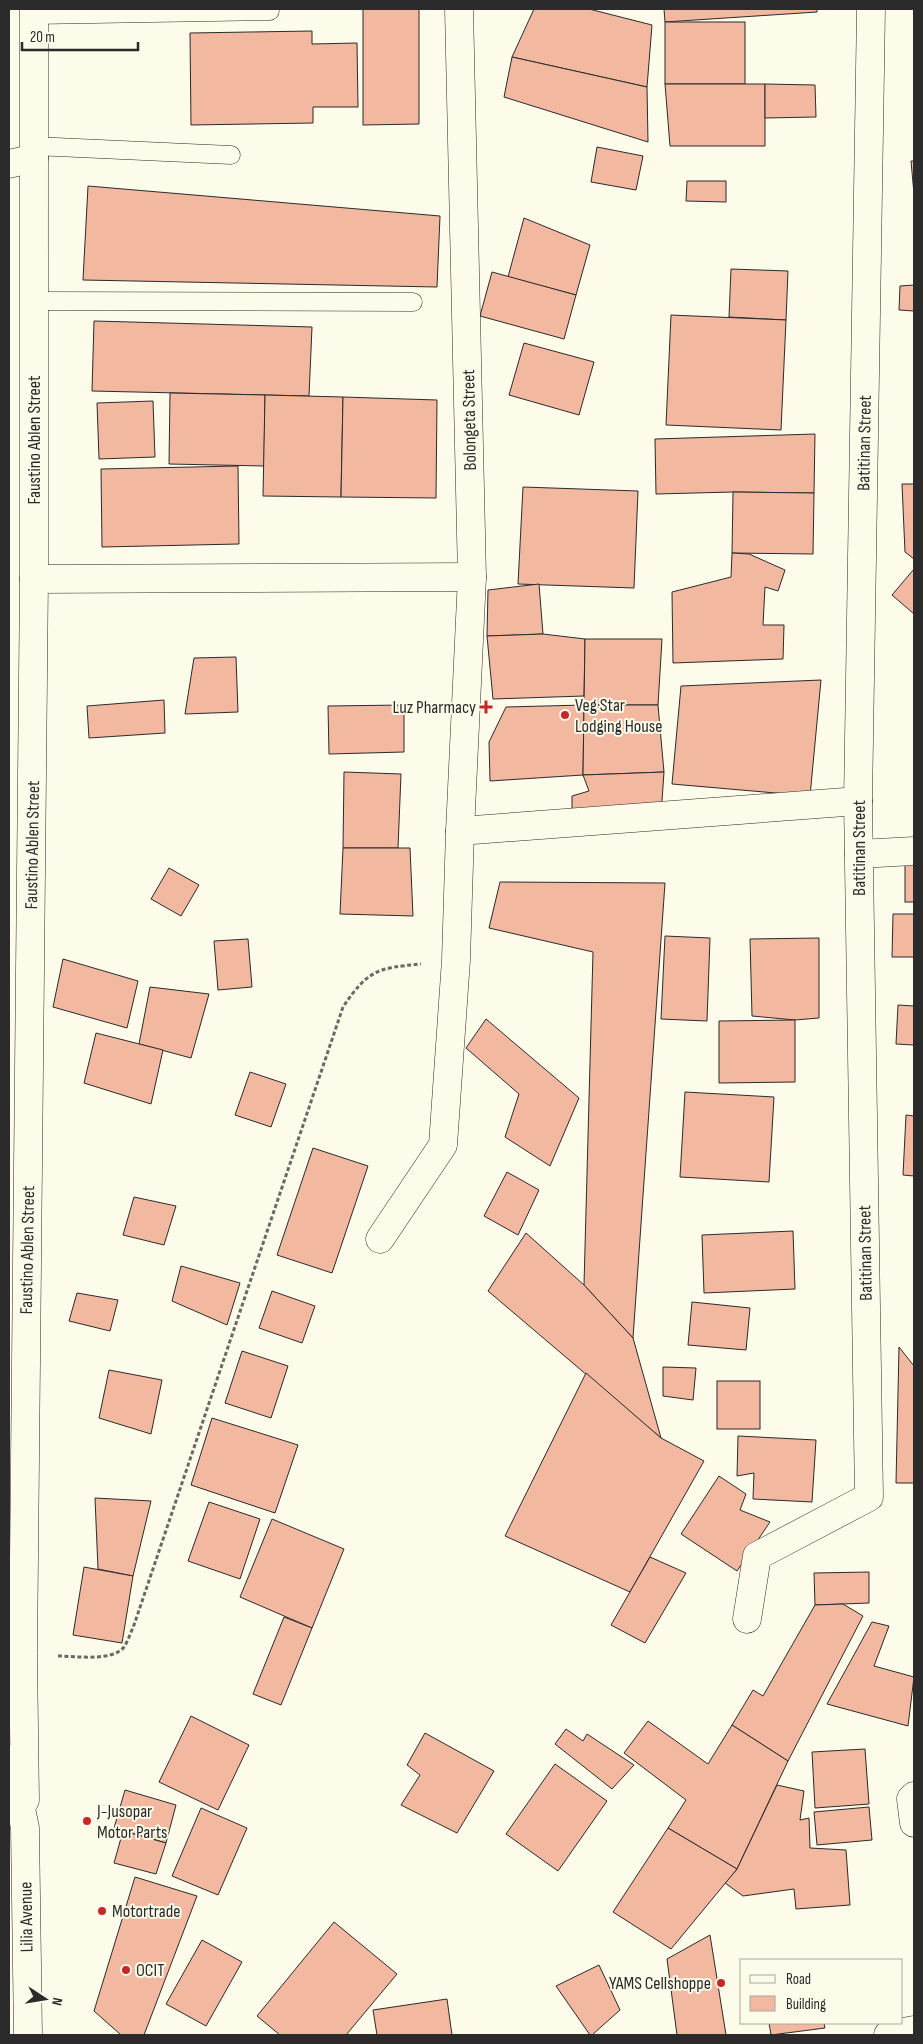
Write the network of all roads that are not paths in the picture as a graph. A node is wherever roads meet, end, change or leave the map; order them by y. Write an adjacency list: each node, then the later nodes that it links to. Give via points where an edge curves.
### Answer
1 (459, 9): 9 (main road, Bolongeta Street)
2 (871, 9): 11 (main road, Batitinan Street)
3 (270, 10): 4 (lane)
4 (34, 12): 6 (main road, Faustino Ablen Street)
5 (231, 155): 6 (lane)
6 (25, 156): 7 (main road, Faustino Ablen Street)
7 (34, 301): 8 (lane); 10 (main road, Faustino Ablen Street)
8 (413, 302)
9 (472, 577): 10 (main road); 12 (main road, Bolongeta Street)
10 (34, 579): 17 (main road, Faustino Ablen Street)
11 (858, 801): 12 (main road); 14 (main road, Batitinan Street)
12 (460, 831): 15 (main road, Bolongeta Street, via 456,960 443,1145)
13 (914, 852): 14 (main road)
14 (859, 854): 16 (main road, Batitinan Street, via 870,1497 757,1556)
15 (380, 1239)
16 (747, 1619)
17 (18, 1675): 20 (main road, Faustino Ablen Street)
18 (9, 1759): 20 (main road, via 17,1789)
19 (914, 1796): 21 (main road, via 911,1799)
20 (17, 1823): 23 (main road, Lilia Avenue)
21 (914, 1823)
22 (914, 2030): 24 (main road)
23 (28, 2035)
24 (888, 2035)

